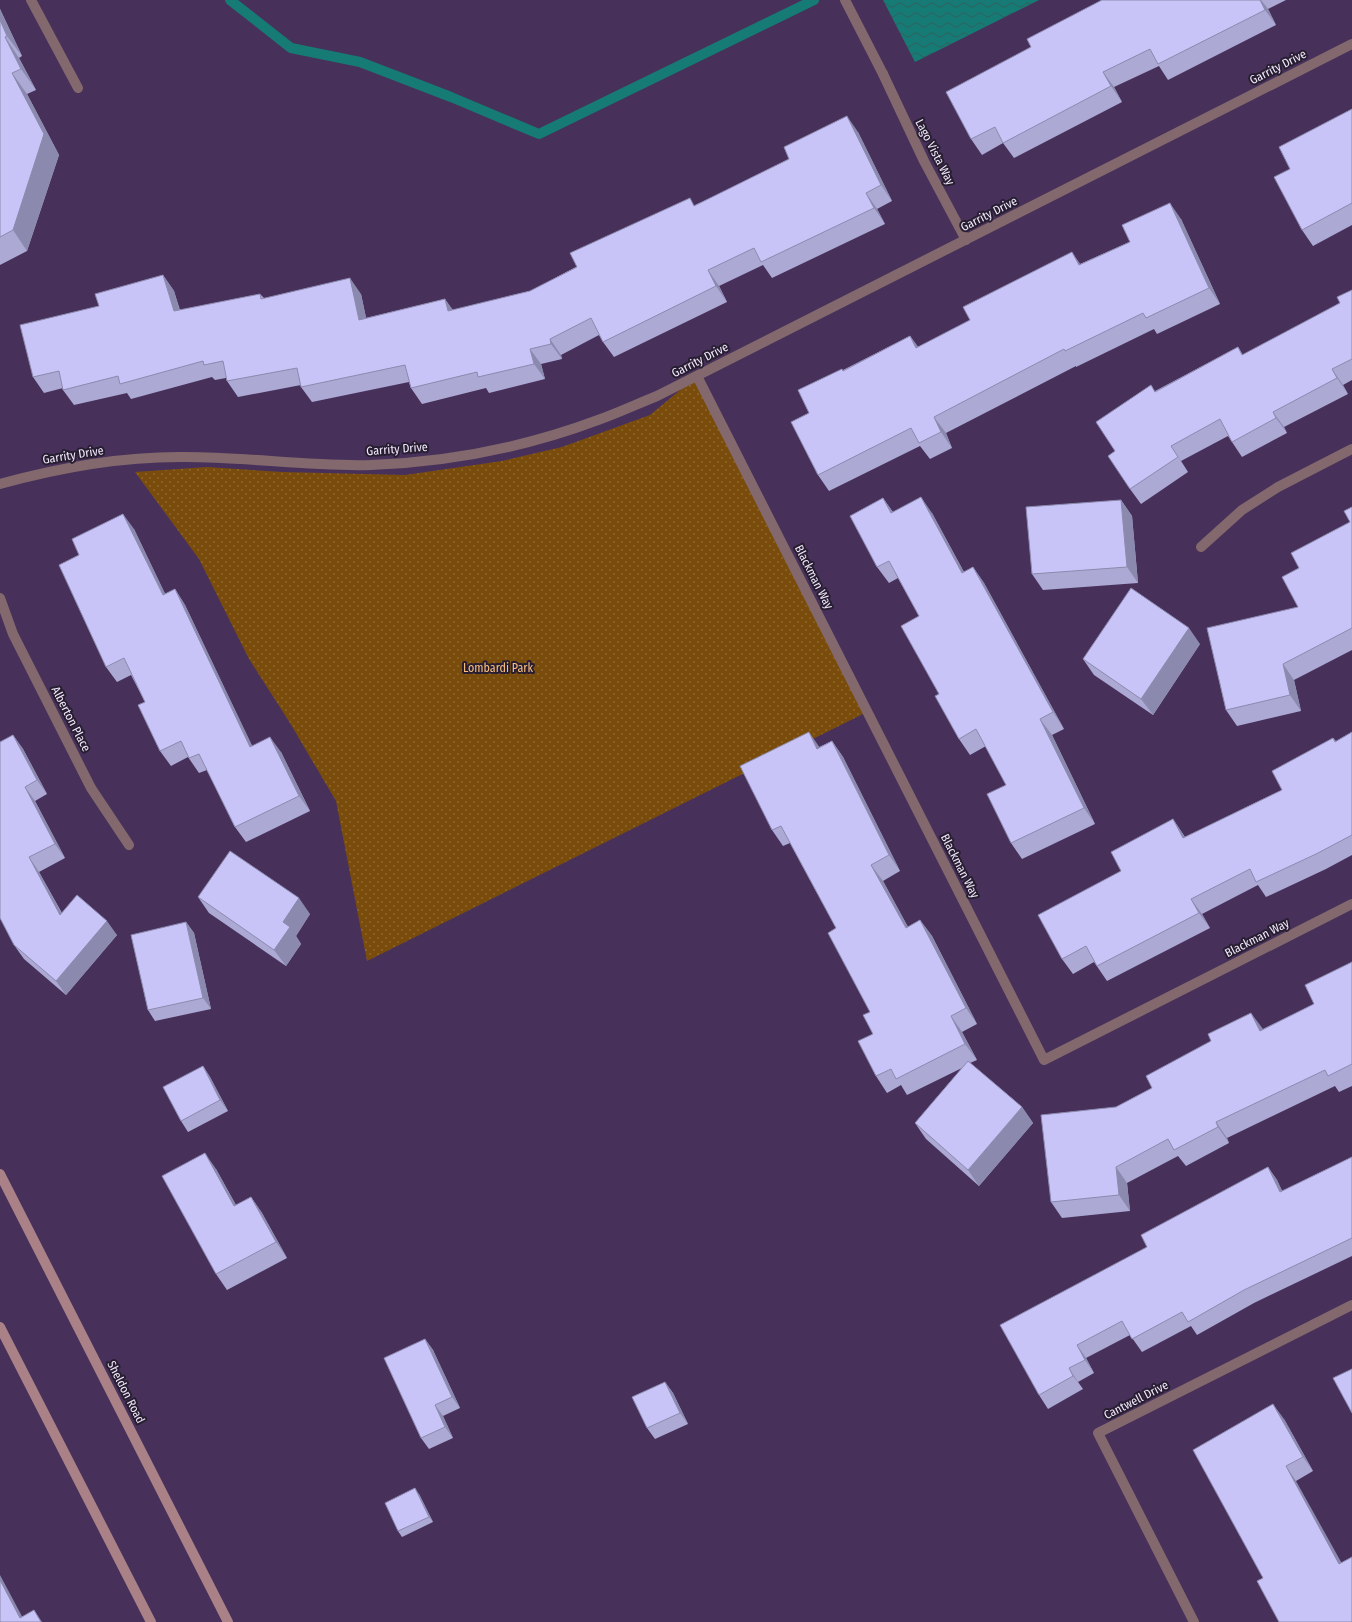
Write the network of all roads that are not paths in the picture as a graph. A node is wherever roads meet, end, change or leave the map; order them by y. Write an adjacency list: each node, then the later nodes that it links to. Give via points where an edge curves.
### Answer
1 (31, 0): 4 (street)
2 (845, 0): 5 (street, Lago Vista Way)
3 (1352, 44): 5 (street, Garrity Drive)
4 (78, 88)
5 (966, 240): 6 (street, Garrity Drive)
6 (697, 376): 8 (street, Garrity Drive, via 657,396 598,420 524,443 448,458 320,465 179,457 115,461 38,473); 12 (street, Blackman Way, via 1044,1060)
7 (1352, 449): 9 (street, via 1278,487 1242,510)
8 (0, 484)
9 (1201, 547)
10 (0, 598): 11 (street, Alberton Place, via 13,634 91,788)
11 (129, 845)
12 (1352, 904)
13 (0, 1174): 17 (main road, Sheldon Road)
14 (1352, 1305): 18 (street, Cantwell Drive, via 1098,1433)
15 (0, 1327): 16 (main road)
16 (150, 1622)
17 (228, 1622)
18 (1194, 1622)

